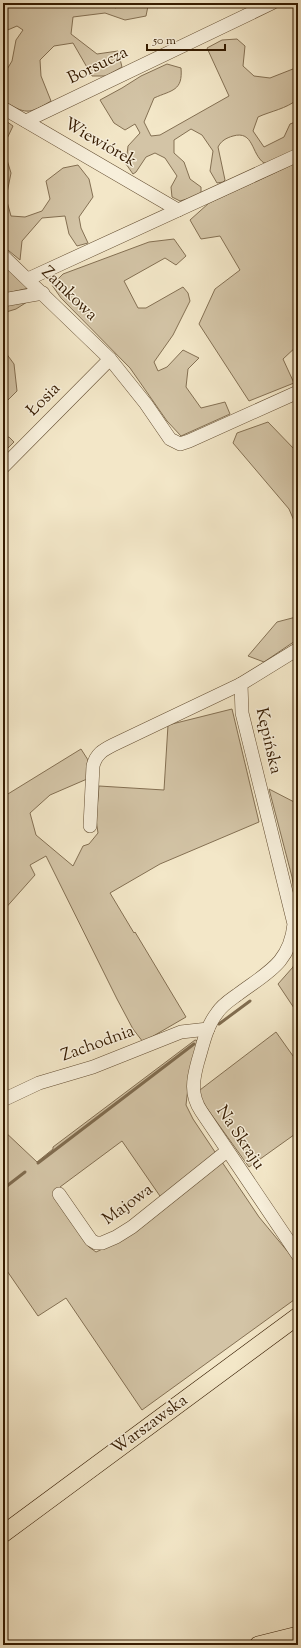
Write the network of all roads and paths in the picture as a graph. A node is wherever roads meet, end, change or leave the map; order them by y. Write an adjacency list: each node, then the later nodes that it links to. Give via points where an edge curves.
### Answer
1 (272, 3): 2 (street, Borsucza)
2 (255, 6): 4 (street, Borsucza)
3 (3, 108): 4 (street, Wiewiórek)
4 (26, 121): 6 (street, Wiewiórek)
5 (298, 155): 6 (street)
6 (178, 210): 8 (street)
7 (3, 256): 8 (street, Zamkowa)
8 (28, 279): 9 (street, Zamkowa)
9 (43, 293): 10 (street); 11 (street, Zamkowa)
10 (3, 300)
11 (110, 359): 12 (street, Zamkowa, via 170,439 180,444); 13 (street, Łosia)
12 (298, 392)
13 (3, 467)
14 (298, 649): 15 (street)
15 (241, 684): 16 (street, via 99,753 93,766); 17 (street, Kępińska, via 242,713 294,924 290,946 279,963 221,1008)
16 (90, 826)
17 (208, 1029): 18 (street, Zachodnia, via 181,1032 93,1067 32,1086); 19 (street, Na Skraju, via 193,1090 197,1105)
18 (3, 1100)
19 (227, 1151): 20 (street, Majowa, via 132,1227 110,1241 96,1243 91,1240); 21 (street, Na Skraju)
20 (59, 1194)
21 (298, 1255)
22 (298, 1316): 23 (main road, Warszawska)
23 (3, 1534)
24 (298, 1635): 25 (main road)
25 (258, 1645)

